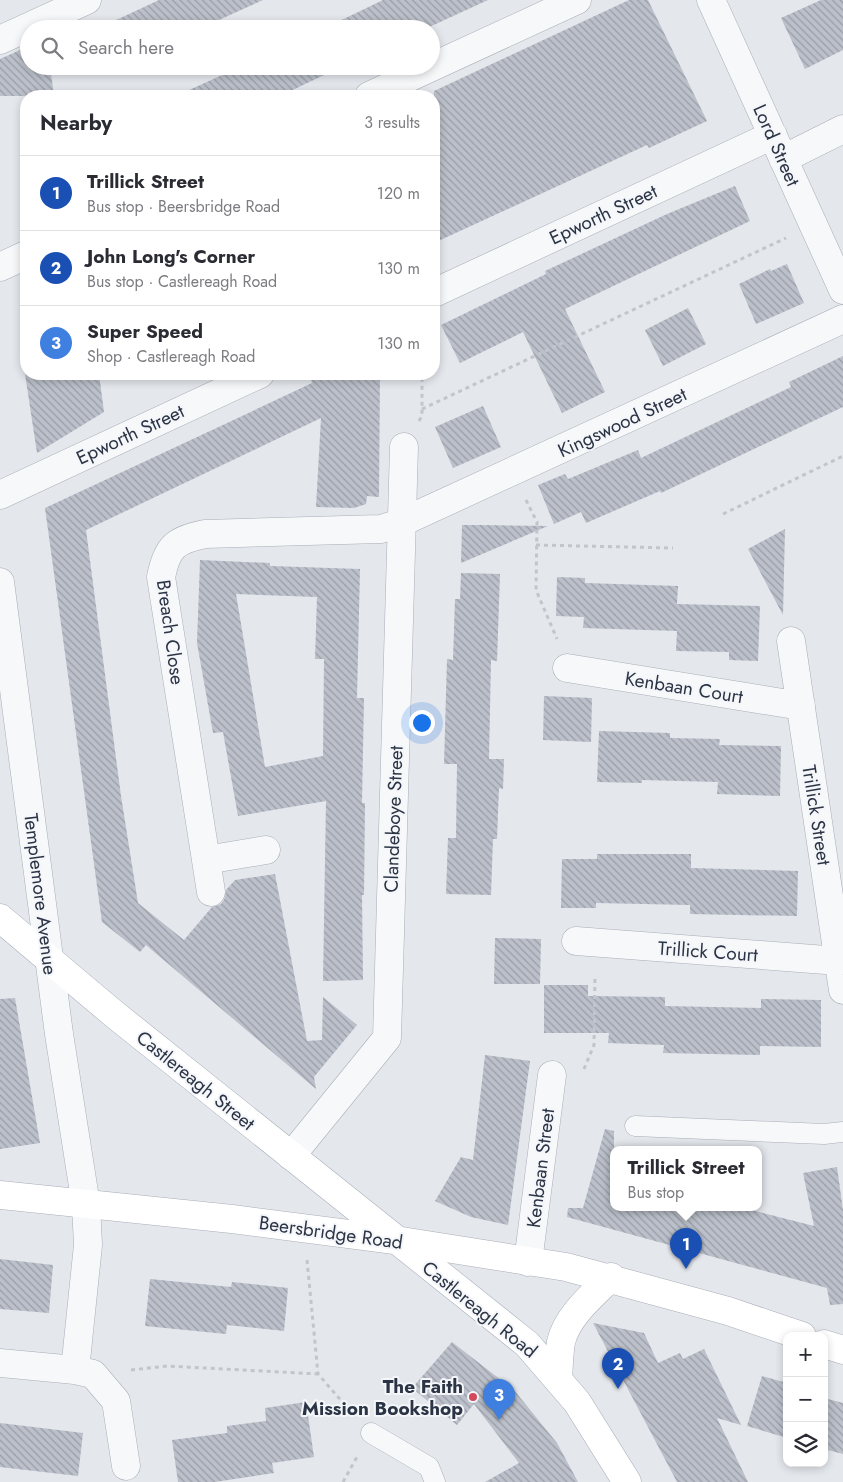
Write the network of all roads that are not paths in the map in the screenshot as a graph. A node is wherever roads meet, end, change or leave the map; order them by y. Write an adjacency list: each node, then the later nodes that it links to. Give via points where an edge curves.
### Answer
1 (87, 0): 4 (street)
2 (577, 0): 7 (street)
3 (711, 0): 11 (street, Lord Street)
4 (44, 20)
5 (20, 31): 6 (street)
6 (0, 40)
7 (440, 63)
8 (414, 75): 9 (street)
9 (382, 90)
10 (843, 129): 11 (street, Epworth Street)
11 (778, 147): 14 (street, Epworth Street); 15 (street, Lord Street)
12 (20, 258): 13 (street)
13 (0, 267)
14 (440, 290)
15 (843, 290)
16 (843, 319): 20 (street, Kingswood Street)
17 (247, 380): 19 (street, Epworth Street)
18 (404, 447): 20 (street, Clandeboye Street)
19 (0, 494)
20 (400, 523): 26 (street, Breach Close, via 381,529 205,534 186,538 173,546 165,559 162,578); 36 (street, Clandeboye Street, via 386,1038)
21 (0, 582): 30 (street, Templemore Avenue)
22 (791, 641): 24 (street, Trillick Street)
23 (567, 668): 24 (street, Kenbaan Court)
24 (801, 706): 31 (street, Trillick Street)
25 (266, 850): 26 (street)
26 (206, 860): 27 (street, Breach Close)
27 (210, 892)
28 (0, 918): 30 (main road, Castlereagh Street)
29 (586, 942): 31 (street, Trillick Court)
30 (50, 961): 36 (main road, Castlereagh Street); 38 (street, Templemore Avenue)
31 (839, 962): 32 (street, Trillick Street)
32 (843, 990)
33 (552, 1075): 40 (street, Kenbaan Street)
34 (635, 1126): 35 (lane, via 824,1134)
35 (843, 1132)
36 (291, 1156): 39 (main road, Castlereagh Street)
37 (0, 1195): 38 (main road, Beersbridge Road)
38 (86, 1205): 39 (main road, Beersbridge Road, via 232,1219); 46 (street, Templemore Avenue)
39 (395, 1240): 40 (main road, Beersbridge Road); 47 (main road, Castlereagh Road, via 527,1344)
40 (528, 1262): 41 (main road, Beersbridge Road)
41 (611, 1278): 42 (main road, Beersbridge Road); 47 (main road, via 578,1309 570,1323 561,1341)
42 (790, 1332)
43 (828, 1345): 44 (main road)
44 (843, 1350)
45 (0, 1363): 46 (street)
46 (84, 1372): 49 (street, via 116,1401)
47 (558, 1378): 51 (main road, Castlereagh Road, via 577,1402)
48 (370, 1433): 50 (lane, via 429,1467)
49 (126, 1466)
50 (435, 1482)
51 (626, 1482)

